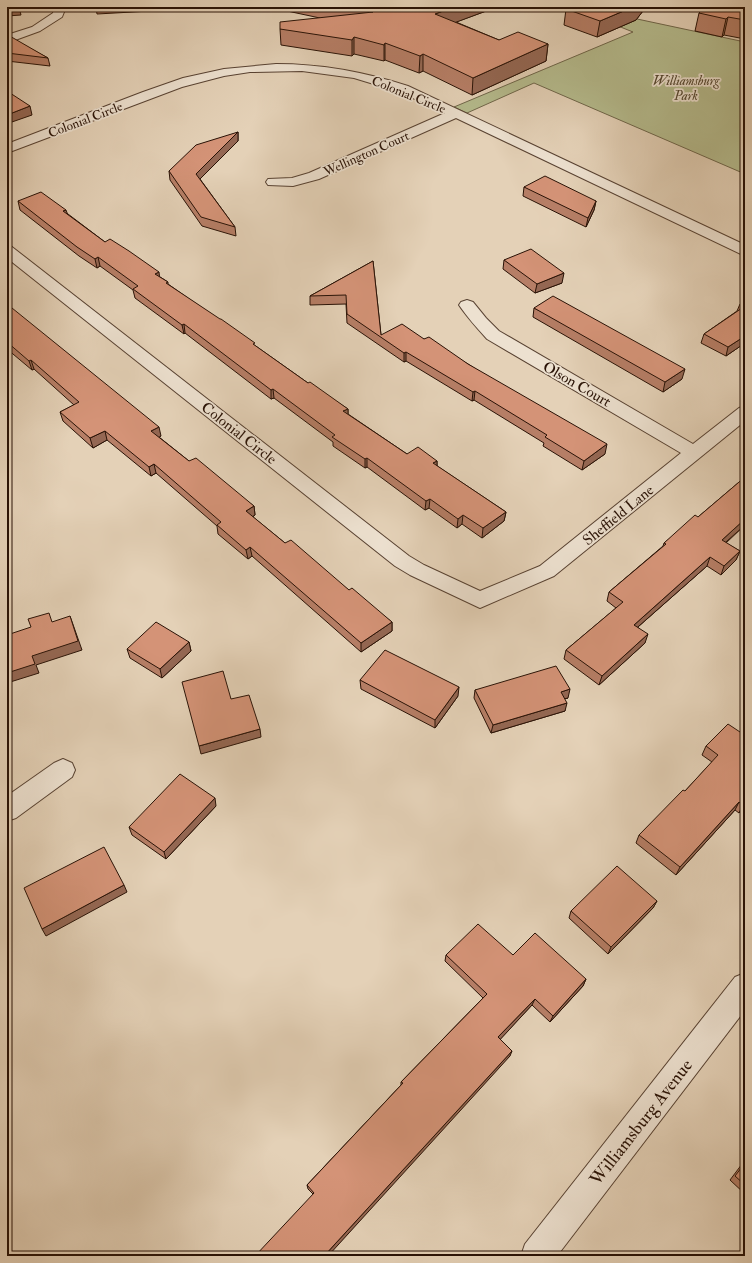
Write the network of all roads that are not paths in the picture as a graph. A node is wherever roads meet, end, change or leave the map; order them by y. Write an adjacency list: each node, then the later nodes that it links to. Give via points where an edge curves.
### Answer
1 (60, 7): 2 (street, via 58,15 36,29)
2 (7, 39)
3 (457, 113): 4 (street, Colonial Circle, via 404,89 366,76 317,69 262,68 221,73 169,86); 5 (street, Wellington Court, via 314,176 293,182); 7 (street, Colonial Circle)
4 (7, 149)
5 (273, 182)
6 (7, 250): 8 (street, Colonial Circle)
7 (745, 251)
8 (14, 265): 12 (street, Colonial Circle, via 402,561)
9 (467, 305): 11 (street, Olson Court, via 493,335)
10 (745, 412): 11 (street, Sheffield Lane)
11 (695, 453): 12 (street, Sheffield Lane, via 547,571)
12 (480, 600)
13 (64, 770): 14 (street)
14 (7, 810)
15 (742, 998): 16 (street, Williamsburg Avenue)
16 (537, 1256)

